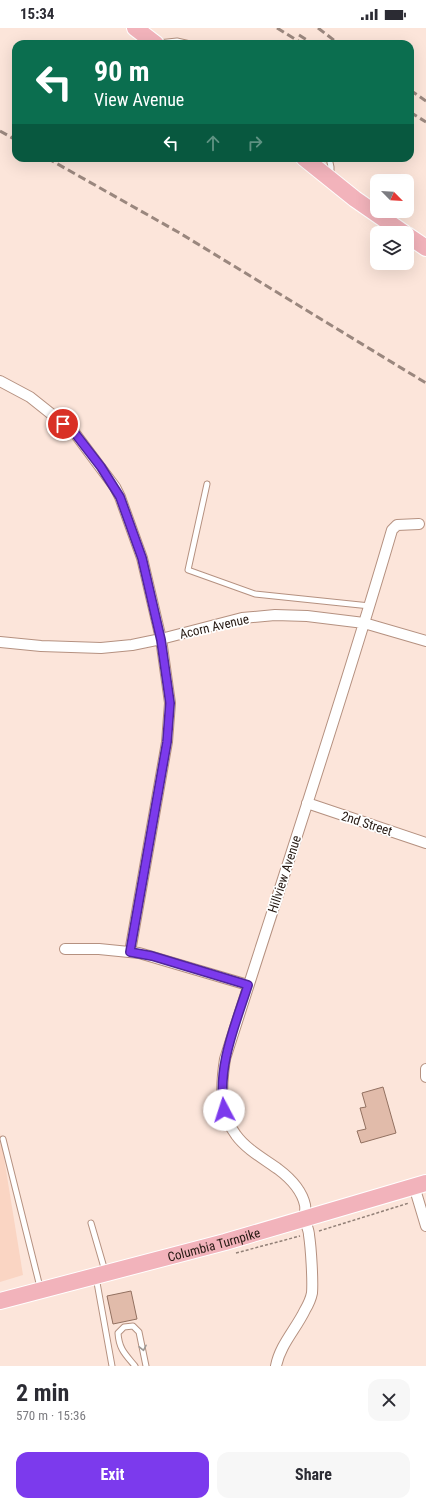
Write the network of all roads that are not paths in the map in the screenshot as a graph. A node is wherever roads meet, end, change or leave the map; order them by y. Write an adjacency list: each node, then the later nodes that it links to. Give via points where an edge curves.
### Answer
1 (135, 28): 2 (main road)
2 (150, 40)
3 (309, 162): 5 (main road)
4 (330, 162): 5 (lane)
5 (331, 180): 6 (main road)
6 (394, 226)
7 (414, 240): 8 (main road)
8 (426, 248)
9 (0, 381): 14 (street, via 30,397 74,432 115,487 142,558)
10 (207, 484): 12 (lane, via 188,570 255,594)
11 (423, 525): 12 (street, Hillview Avenue, via 397,525 394,528)
12 (370, 606): 13 (street, Hillview Avenue)
13 (364, 623): 14 (street, Acorn Avenue, via 275,615 242,618); 15 (street, Acorn Avenue); 17 (street, Hillview Avenue)
14 (161, 640): 16 (street, Acorn Avenue, via 101,648); 20 (street, via 170,703 165,749)
15 (426, 641)
16 (0, 642)
17 (307, 803): 18 (street, 2nd Street); 21 (street, Hillview Avenue)
18 (426, 843)
19 (65, 948): 20 (street)
20 (130, 952): 21 (street, via 152,956)
21 (248, 985): 26 (street, Hillview Avenue, via 224,1059 224,1110 236,1135 293,1182 303,1198 306,1208)
22 (426, 1069): 23 (street)
23 (426, 1077)
24 (3, 1139): 30 (lane)
25 (420, 1185): 26 (main road, Columbia Turnpike); 28 (street)
26 (305, 1220): 29 (main road, Columbia Turnpike); 35 (street, Hillview Avenue, via 309,1234 312,1293 306,1308 280,1350)
27 (91, 1224): 29 (lane)
28 (426, 1226)
29 (100, 1275): 30 (main road, Columbia Turnpike); 32 (lane)
30 (41, 1290): 31 (main road, Columbia Turnpike)
31 (0, 1301)
32 (112, 1366)
33 (135, 1366): 34 (lane, one-way to 34, via 124,1355 119,1343 118,1333 124,1327 133,1326 139,1332)
34 (146, 1366)
35 (276, 1366)

